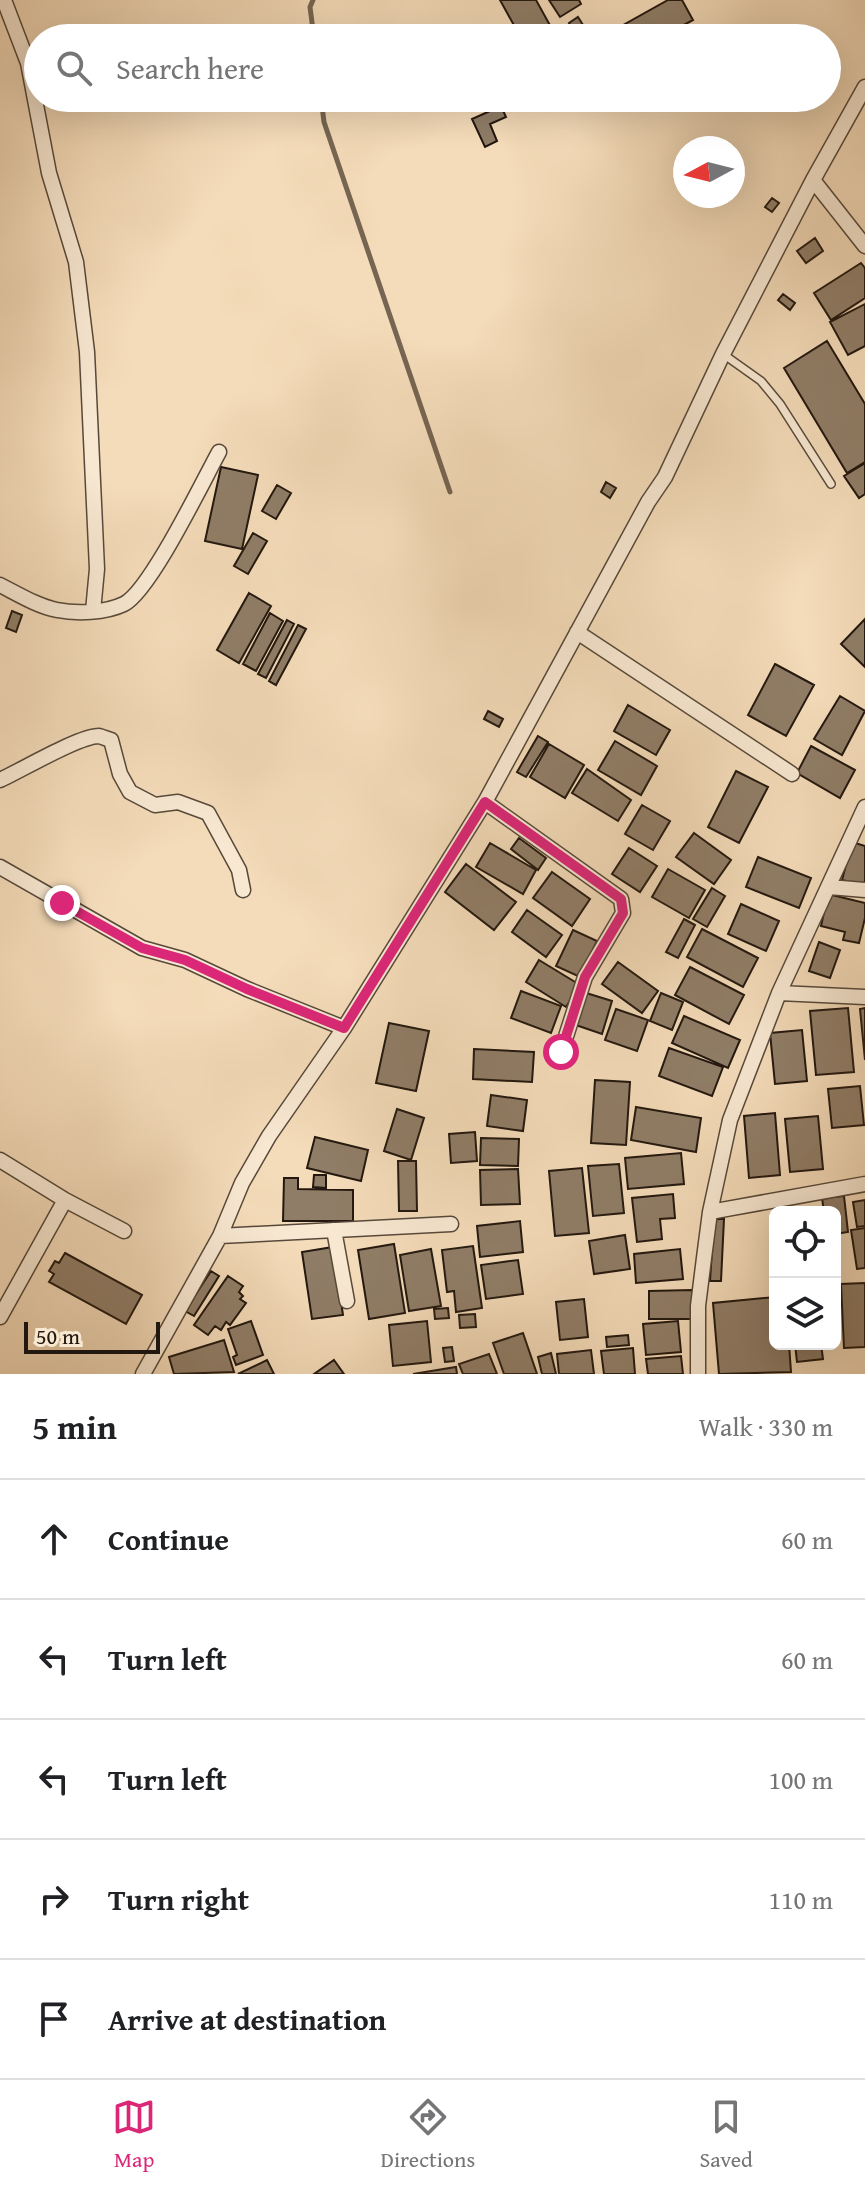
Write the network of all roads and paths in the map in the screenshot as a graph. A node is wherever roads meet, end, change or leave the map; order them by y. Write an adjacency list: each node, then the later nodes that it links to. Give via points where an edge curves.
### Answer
1 (4, 0): 2 (street)
2 (24, 52)
3 (865, 87): 5 (street)
4 (37, 112): 11 (street, via 76,262 87,352 97,569)
5 (813, 180): 6 (street); 7 (street)
6 (865, 246)
7 (723, 354): 9 (lane, via 761,381); 12 (street, via 665,477)
8 (219, 452): 11 (street, via 140,592 125,603)
9 (831, 484)
10 (0, 585): 11 (street, via 56,610)
11 (93, 611)
12 (577, 632): 13 (street); 15 (street)
13 (792, 774)
14 (0, 780): 19 (street, via 63,747 99,736 111,740 130,792 155,805 178,802 208,813 239,870)
15 (485, 802): 23 (street); 24 (street, via 623,904 623,913 585,977)
16 (865, 807): 18 (street)
17 (0, 867): 23 (street, via 142,948 185,960)
18 (829, 887): 20 (street); 21 (street)
19 (243, 890)
20 (865, 890)
21 (779, 993): 22 (street); 28 (street, via 730,1120)
22 (865, 997)
23 (344, 1028): 32 (street, via 269,1136)
24 (561, 1052)
25 (0, 1160): 27 (street)
26 (865, 1184): 28 (street)
27 (65, 1200): 31 (street); 34 (street)
28 (710, 1212): 36 (street, via 698,1306)
29 (451, 1224): 30 (street)
30 (334, 1230): 32 (street); 33 (street)
31 (124, 1231)
32 (220, 1236): 35 (street)
33 (347, 1301)
34 (0, 1317)
35 (143, 1374)
36 (698, 1374)

